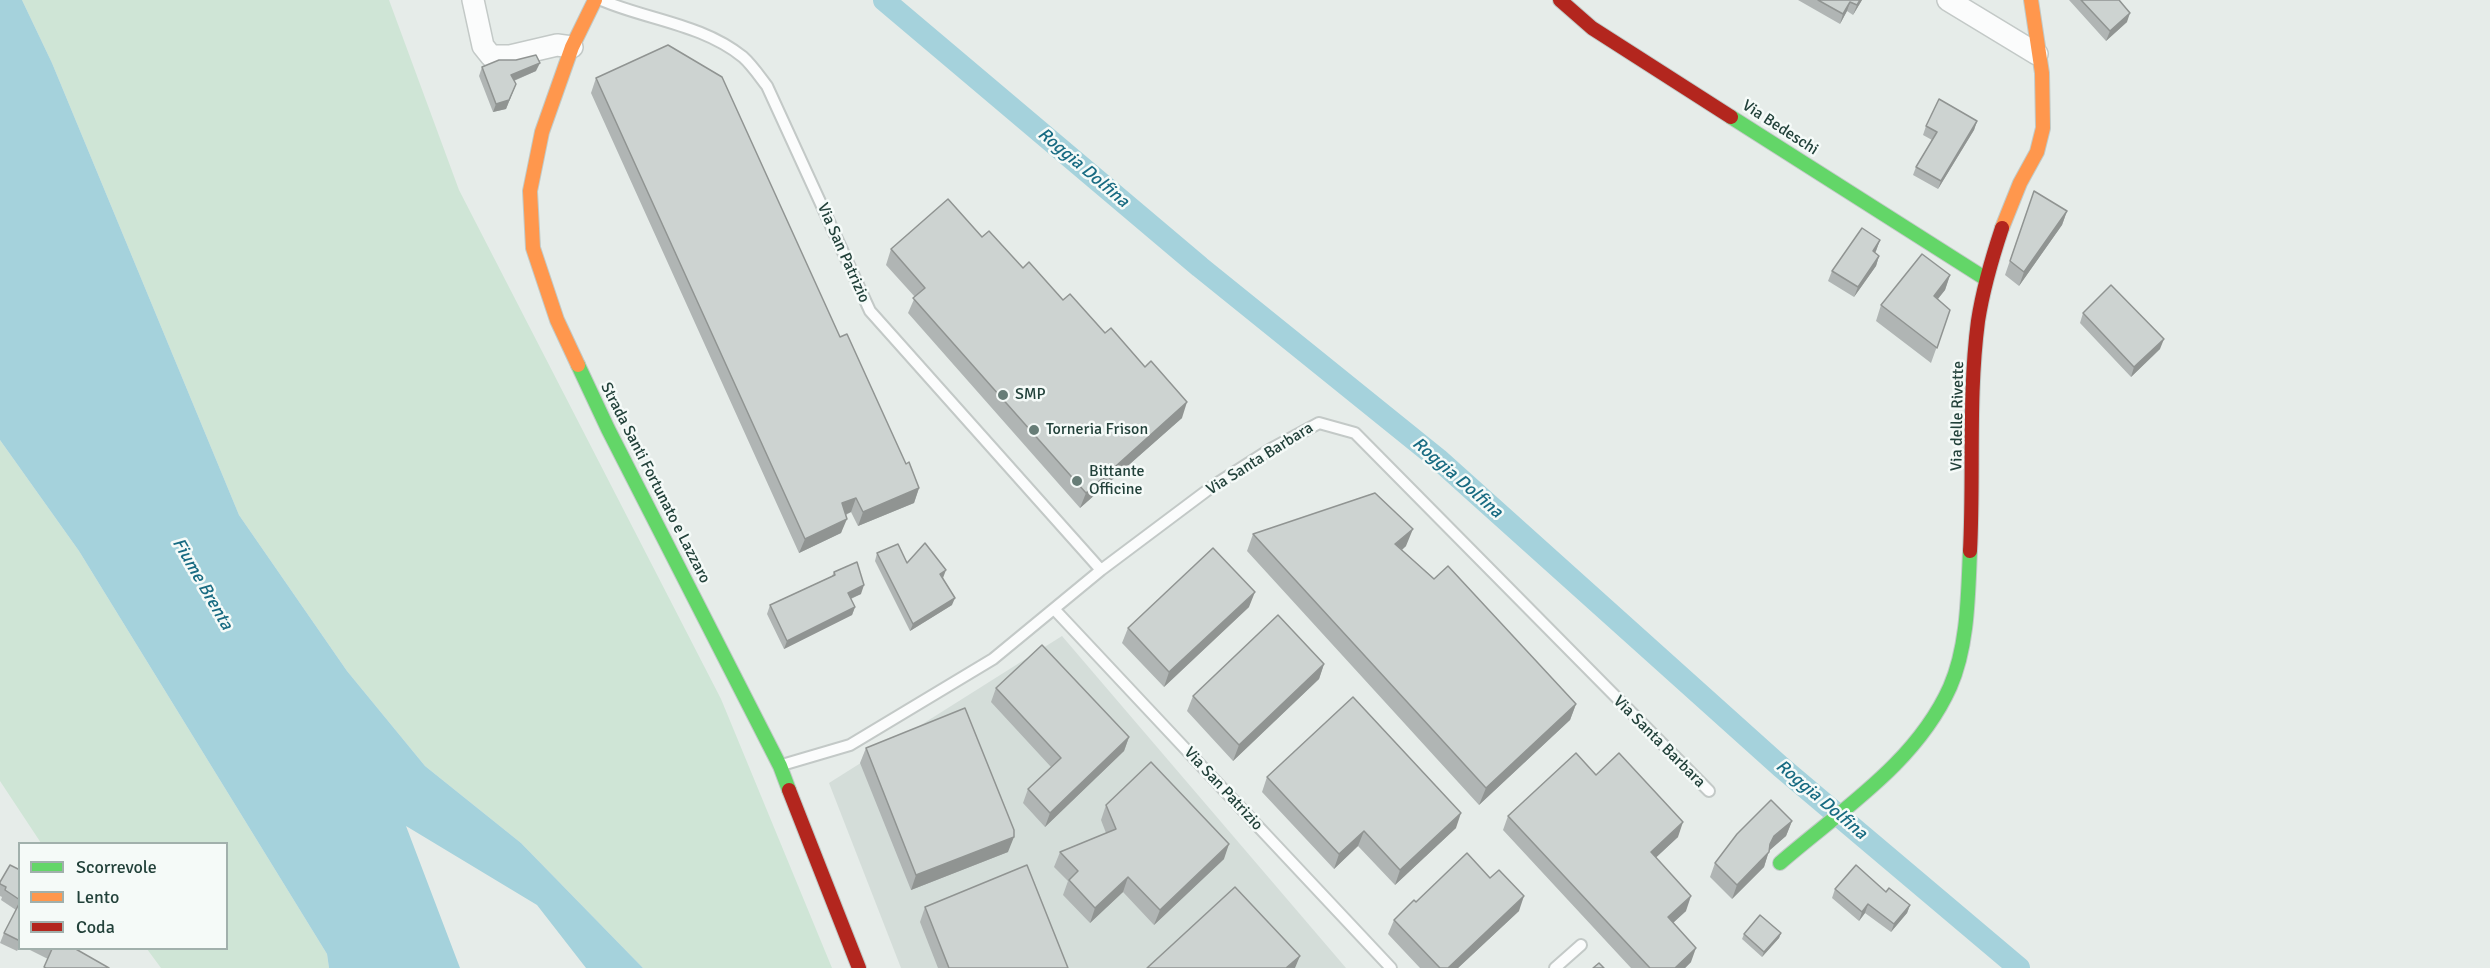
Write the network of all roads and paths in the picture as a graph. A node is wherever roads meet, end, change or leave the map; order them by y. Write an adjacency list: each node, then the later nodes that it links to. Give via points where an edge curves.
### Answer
1 (473, 0): 7 (street, via 483,46 491,56)
2 (596, 0): 7 (street, Strada Santi Fortunato e Lazzaro)
3 (601, 0): 10 (lane, Via San Patrizio, via 702,34 744,58 767,86 870,311)
4 (1560, 0): 9 (street, Via Bedeschi, via 1592,28)
5 (1948, 0): 8 (street)
6 (2031, 0): 8 (street, Via delle Rivette)
7 (572, 46): 12 (street, Strada Santi Fortunato e Lazzaro, via 542,132 530,191 533,248 557,320 608,429)
8 (2037, 54): 9 (street, Via delle Rivette, via 2045,94 2039,149 2019,185)
9 (1986, 279): 14 (street, Via delle Rivette, via 1973,387 1971,564 1963,635 1951,685 1935,716 1912,746 1882,777)
10 (1101, 570): 11 (lane, Via Santa Barbara); 13 (lane, Via Santa Barbara, via 1213,486 1300,433 1319,423 1355,433)
11 (1055, 610): 12 (lane, Via Santa Barbara, via 993,659 850,745); 17 (lane, Via San Patrizio)
12 (780, 766): 16 (street, Strada Santi Fortunato e Lazzaro)
13 (1709, 791)
14 (1780, 863)
15 (1581, 945): 18 (lane)
16 (859, 968)
17 (1391, 968)
18 (1555, 968)

